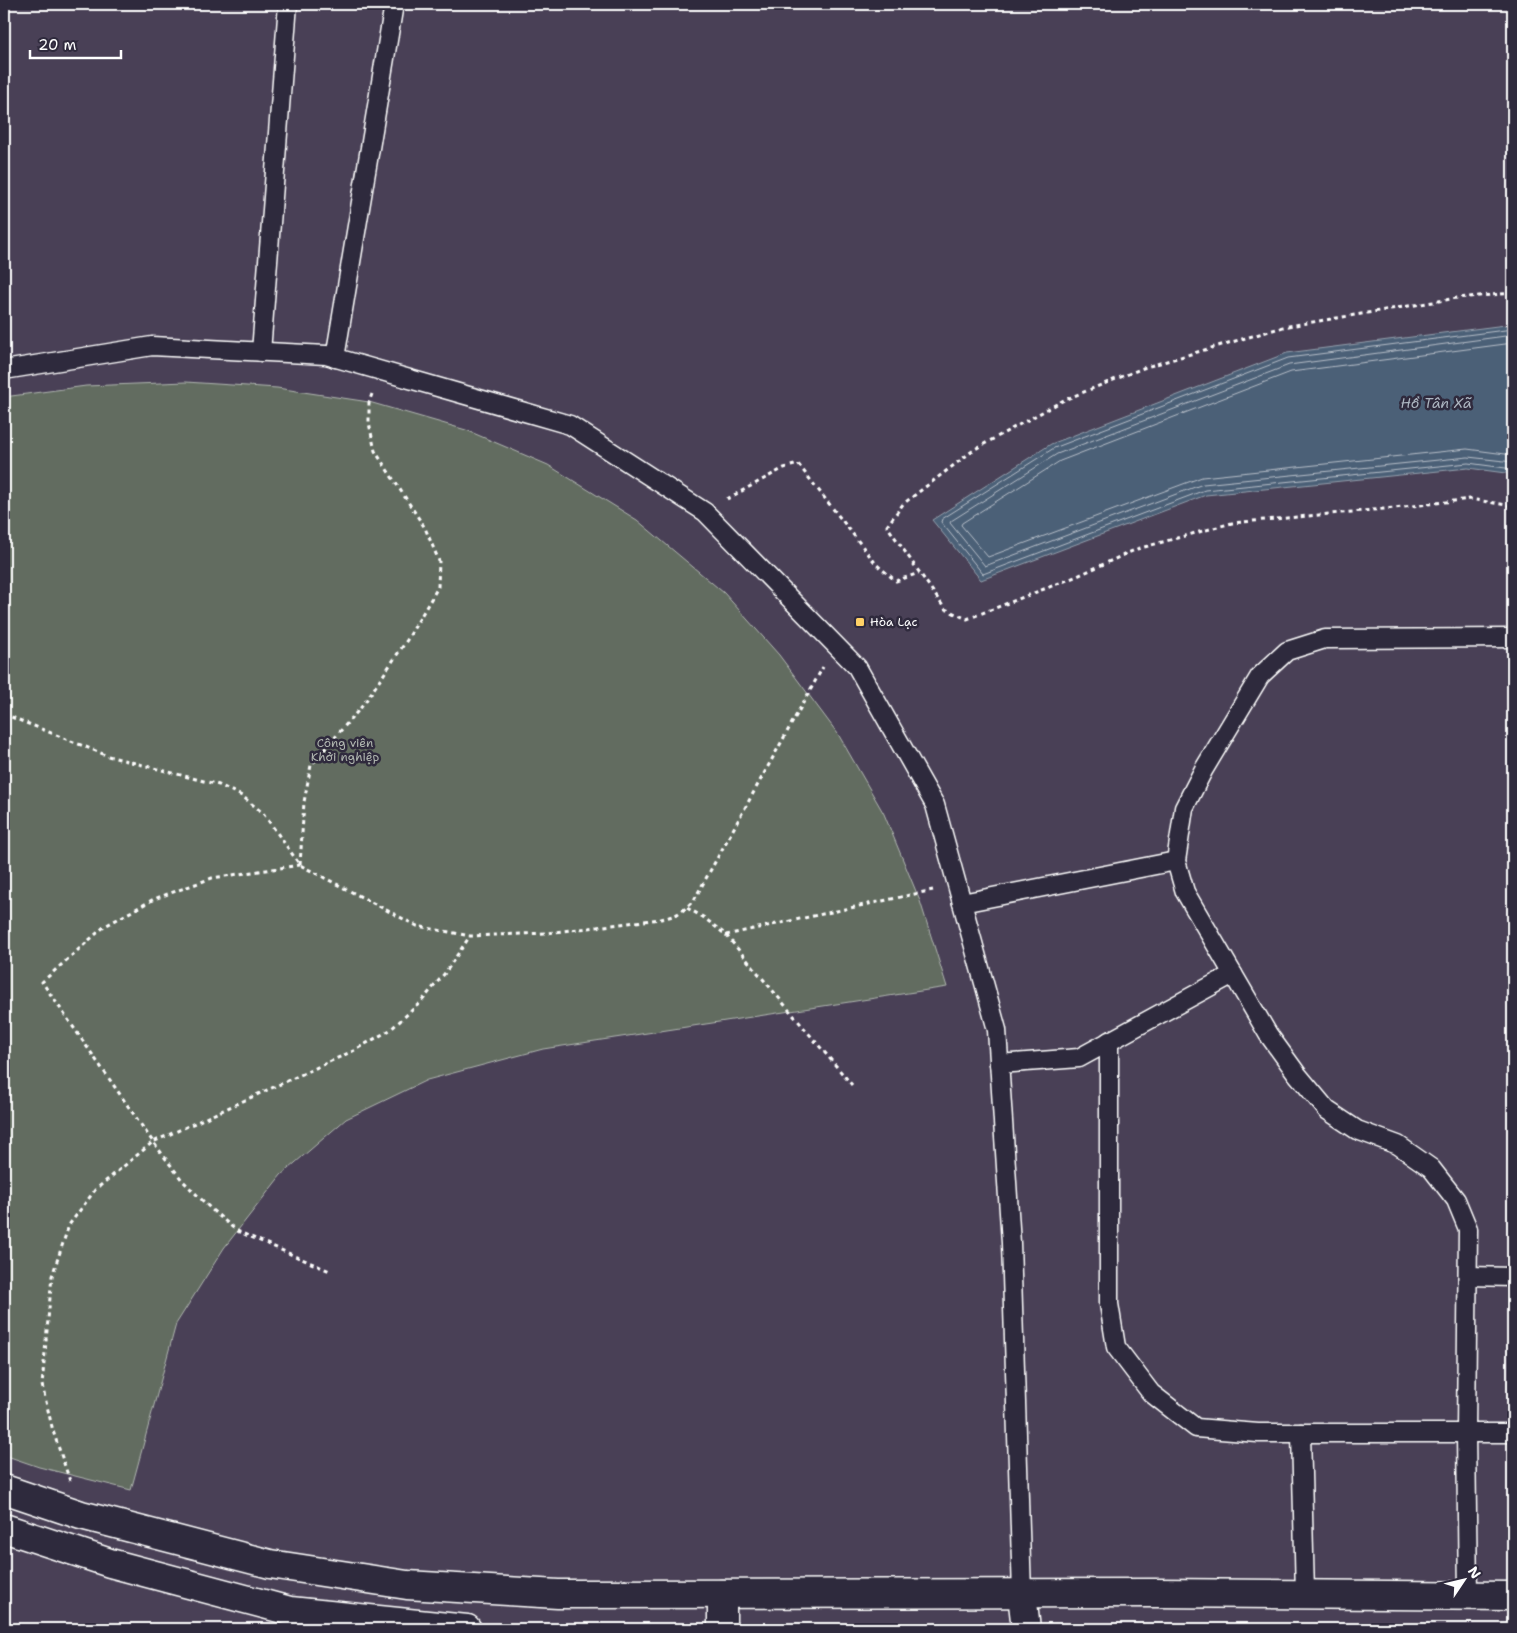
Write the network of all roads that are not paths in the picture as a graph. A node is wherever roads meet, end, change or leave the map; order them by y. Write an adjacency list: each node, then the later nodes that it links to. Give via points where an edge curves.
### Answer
1 (288, 4): 3 (lane)
2 (394, 4): 4 (lane)
3 (261, 352): 4 (lane); 5 (lane, via 152,346)
4 (335, 358): 8 (lane, via 570,425 705,512 857,667 934,805)
5 (4, 370)
6 (1513, 638): 7 (lane, via 1325,639 1288,651 1260,676 1204,769 1184,808)
7 (1176, 861): 8 (lane); 9 (lane, via 1185,892)
8 (962, 903): 11 (lane, via 997,1030)
9 (1233, 974): 10 (lane); 12 (lane, via 1268,1034 1328,1110 1357,1130 1398,1145 1430,1168 1456,1200 1468,1229)
10 (1109, 1041): 11 (lane, via 1079,1058); 14 (lane, via 1109,1304 1116,1347 1151,1393 1196,1428)
11 (999, 1064): 20 (lane, via 1011,1243)
12 (1468, 1276): 13 (lane); 15 (lane)
13 (1513, 1277)
14 (1301, 1433): 15 (lane); 21 (lane)
15 (1466, 1433): 16 (lane); 22 (lane)
16 (1513, 1433)
17 (4, 1489): 19 (street, via 82,1514 270,1564 407,1586 558,1594)
18 (4, 1528): 24 (street, via 110,1563 290,1611)
19 (722, 1594): 20 (street); 25 (street)
20 (1022, 1594): 21 (street); 26 (street)
21 (1305, 1594): 22 (street)
22 (1468, 1596): 23 (street)
23 (1513, 1596)
24 (468, 1629)
25 (722, 1629)
26 (1026, 1629)

